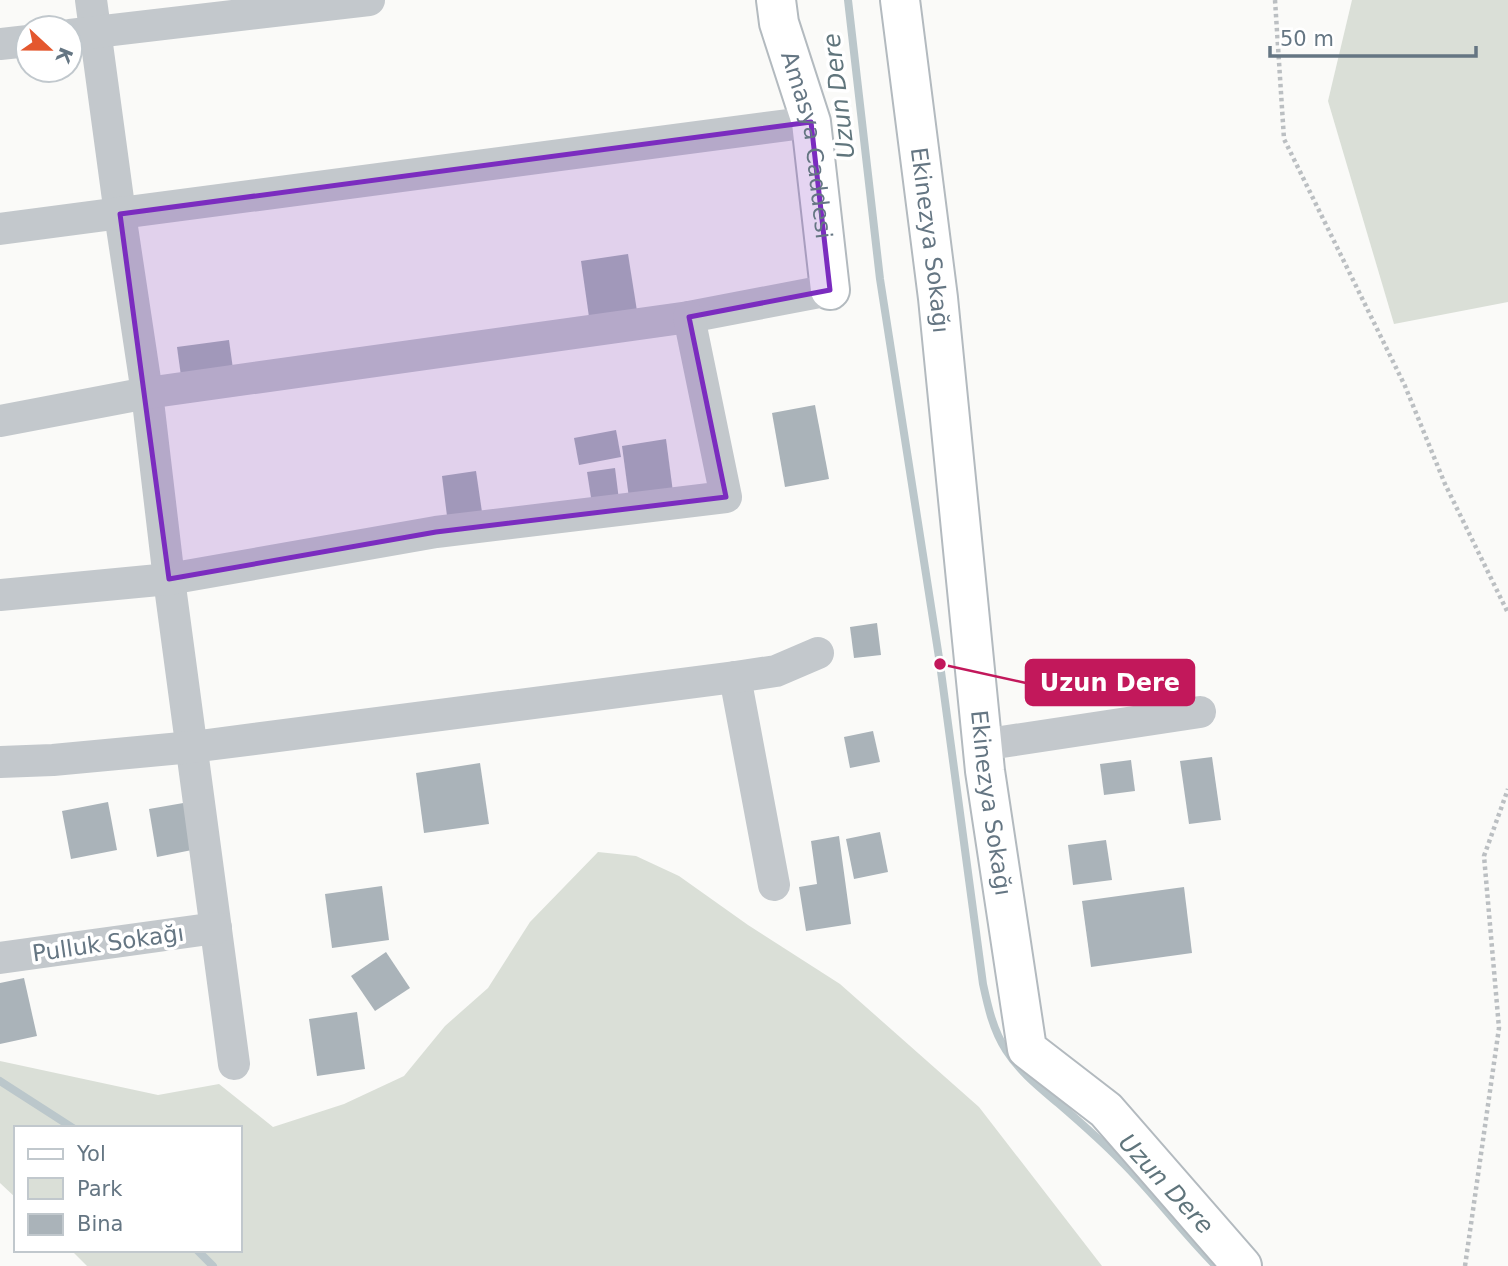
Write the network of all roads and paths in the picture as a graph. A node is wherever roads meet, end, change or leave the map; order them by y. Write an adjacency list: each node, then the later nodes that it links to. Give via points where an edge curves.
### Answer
1 (91, 0): 6 (street)
2 (369, 0): 7 (street)
3 (776, 0): 9 (main road, Amasya Caddesi)
4 (900, 0): 22 (main road, Ekinezya Sokağı, via 938,298)
5 (1275, 0): 18 (path, via 1284,139 1405,386 1445,484)
6 (84, 29)
7 (84, 33)
8 (84, 38): 10 (street)
9 (811, 122): 10 (street); 12 (main road, Amasya Caddesi)
10 (120, 214): 11 (street); 14 (street)
11 (0, 229)
12 (830, 290): 13 (street)
13 (689, 317): 14 (street); 16 (street, via 726,497 436,532)
14 (147, 393): 15 (street); 16 (street)
15 (0, 421)
16 (169, 579): 17 (street); 23 (street)
17 (0, 595)
18 (1508, 613)
19 (818, 653): 20 (street, via 776,671)
20 (735, 677): 23 (street); 26 (street)
21 (1200, 712): 22 (street)
22 (982, 745): 30 (main road, Ekinezya Sokağı, via 1027,1049 1106,1110)
23 (192, 747): 24 (street); 27 (street)
24 (0, 762)
25 (1508, 789): 31 (path, via 1484,856 1499,1028)
26 (774, 885)
27 (216, 928): 28 (street, Pulluk Sokağı); 29 (street)
28 (0, 958)
29 (234, 1064)
30 (1242, 1266)
31 (1465, 1266)

